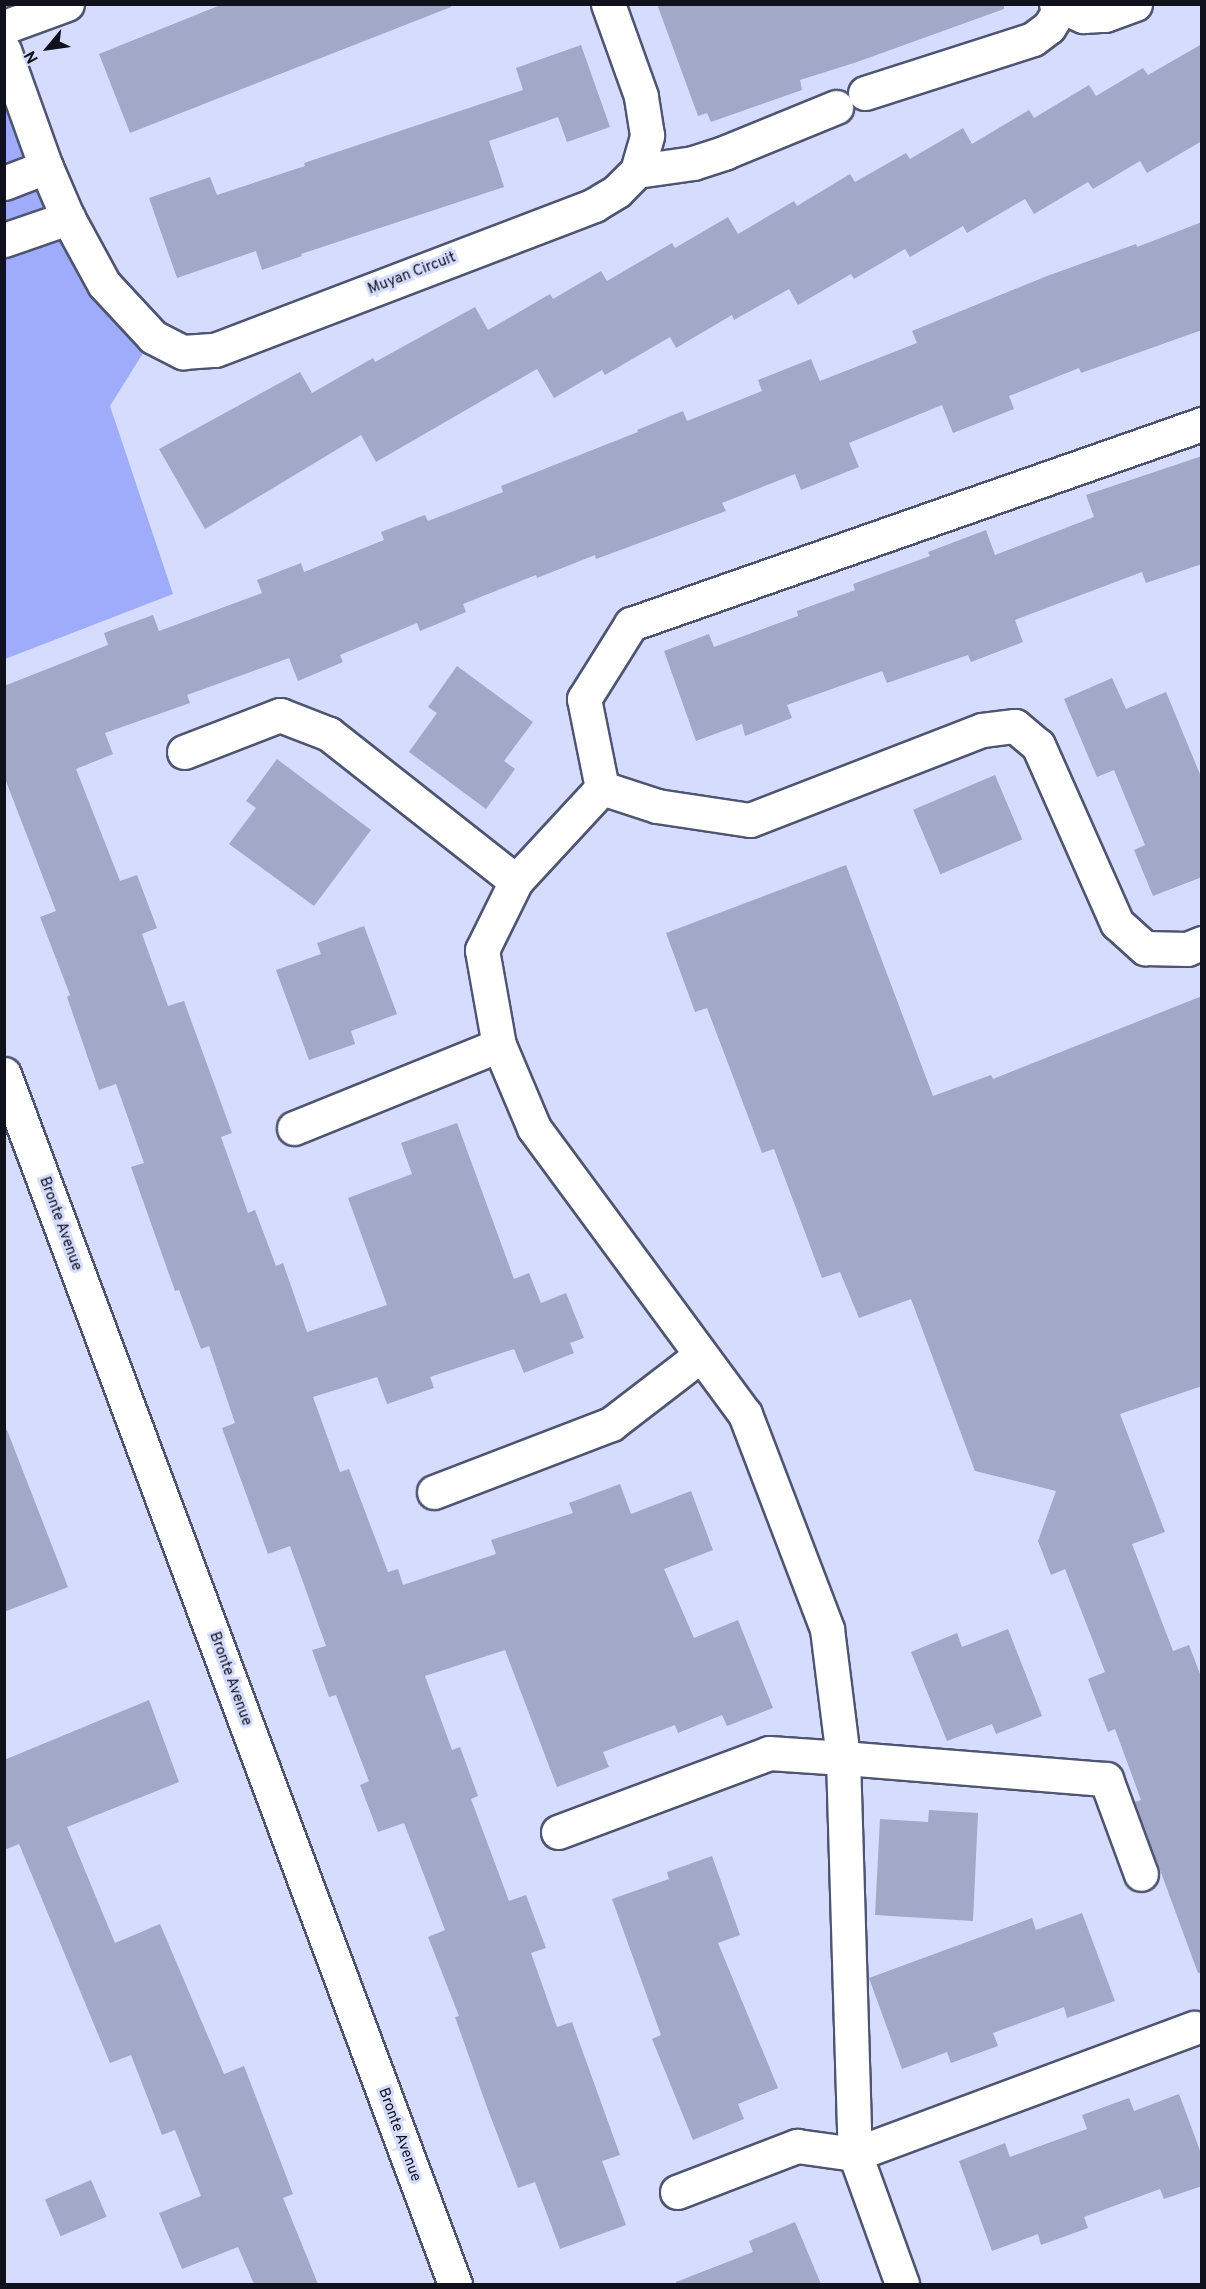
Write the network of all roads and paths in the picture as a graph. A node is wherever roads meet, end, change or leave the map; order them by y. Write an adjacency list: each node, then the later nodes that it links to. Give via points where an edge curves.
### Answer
1 (67, 4): 5 (street)
2 (608, 4): 10 (street, via 641,96 647,135)
3 (1135, 4): 4 (street, via 1105,15 1083,16)
4 (1059, 6): 7 (street, via 1049,27 1033,39)
5 (4, 27)
6 (4, 50): 9 (street, Muyan Circuit)
7 (865, 93)
8 (836, 107): 10 (street, via 704,159)
9 (46, 167): 11 (street); 12 (street, Muyan Circuit)
10 (637, 171): 12 (street, Muyan Circuit, via 617,191 594,205 215,350 183,352 153,337 104,284)
11 (4, 183)
12 (68, 218): 13 (street)
13 (4, 240)
14 (1202, 424): 16 (street, via 631,624 584,699)
15 (183, 752): 17 (street, via 280,715 329,734)
16 (602, 788): 17 (street); 18 (street, via 657,806 750,820 982,730 1015,726 1038,745 1117,923 1145,948 1187,949)
17 (516, 881): 19 (street, via 482,950)
18 (1202, 943)
19 (499, 1045): 21 (street); 22 (street, via 534,1128)
20 (4, 1074): 30 (street, Bronte Avenue)
21 (294, 1128)
22 (701, 1355): 23 (street, via 611,1424); 24 (street, via 745,1414 827,1629)
23 (434, 1492)
24 (843, 1758): 25 (street, via 769,1753); 26 (street, via 1106,1779); 28 (street)
25 (558, 1832)
26 (1141, 1874)
27 (1194, 2028): 28 (street)
28 (855, 2154): 29 (street, via 797,2146); 31 (street)
29 (677, 2192)
30 (454, 2284)
31 (902, 2284)

